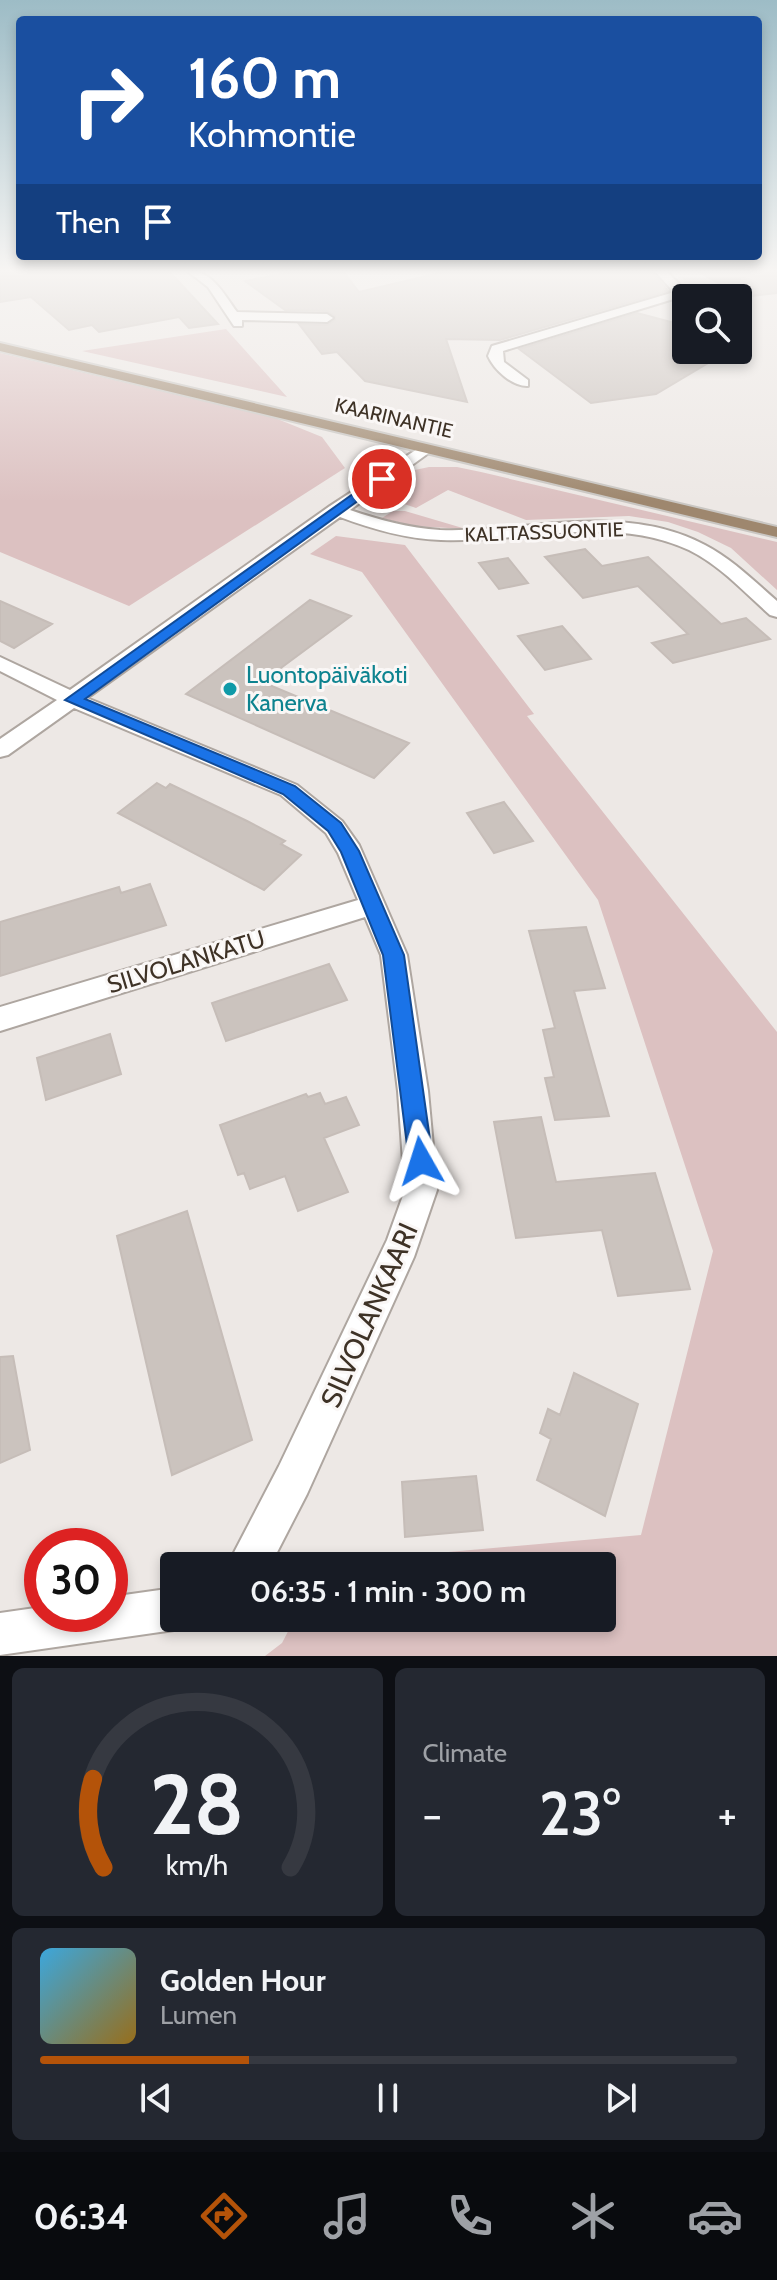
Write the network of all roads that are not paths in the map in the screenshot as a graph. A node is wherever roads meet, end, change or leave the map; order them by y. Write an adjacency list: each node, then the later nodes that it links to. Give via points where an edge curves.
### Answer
1 (1, 347): 4 (main road, KAARINANTIE)
2 (503, 347): 3 (street, via 495,356 498,364)
3 (523, 383)
4 (425, 449): 5 (street); 6 (main road, KAARINANTIE)
5 (336, 510): 7 (street, KALTTASSUONTIE, via 422,534 598,527 660,534 713,557); 9 (street)
6 (777, 532)
7 (777, 611)
8 (0, 663): 9 (street, SILVOLANKAARI)
9 (73, 700): 10 (street); 11 (street, SILVOLANKAARI, via 289,790 334,827)
10 (0, 750)
11 (372, 905): 12 (street, SILVOLANKATU); 13 (street, SILVOLANKAARI, via 394,955 421,1190 389,1273)
12 (0, 1019)
13 (255, 1552)
14 (160, 1611): 15 (street)
15 (0, 1634)

